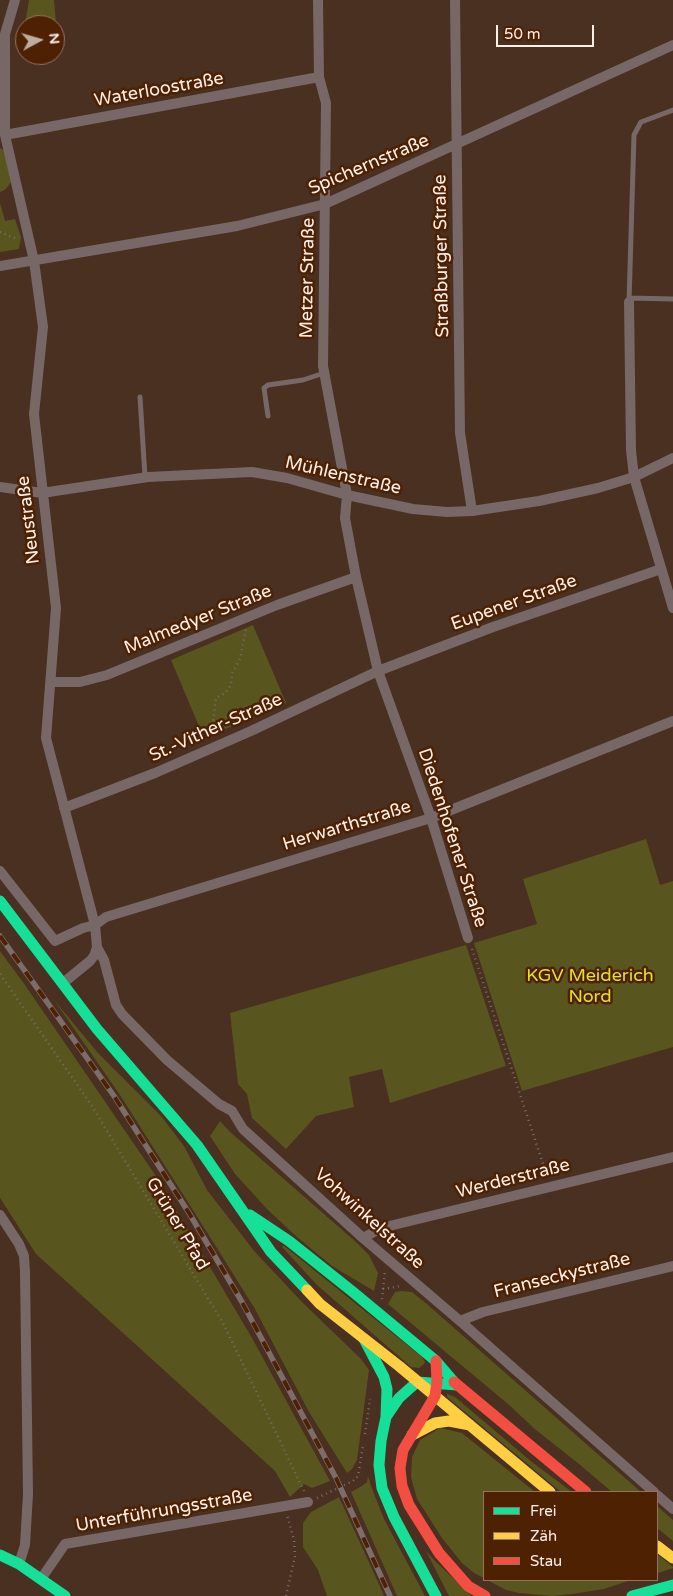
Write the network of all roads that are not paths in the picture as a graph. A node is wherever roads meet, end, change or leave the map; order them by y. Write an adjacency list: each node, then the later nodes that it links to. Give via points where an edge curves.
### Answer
1 (15, 0): 4 (street)
2 (318, 0): 7 (street, Metzer Straße)
3 (455, 0): 10 (street, Straßburger Straße)
4 (5, 36): 6 (street); 9 (street, Neustraße)
5 (673, 45): 10 (street, Spichernstraße)
6 (0, 46)
7 (319, 77): 9 (street, Waterloostraße); 11 (street, Metzer Straße, via 326,103)
8 (673, 110): 15 (lane, via 641,122 634,135)
9 (6, 135): 12 (street, Neustraße)
10 (457, 145): 11 (street, Spichernstraße); 25 (street, Straßburger Straße, via 460,433)
11 (325, 204): 12 (street, Spichernstraße, via 237,226); 16 (street, Metzer Straße)
12 (34, 261): 13 (street, Spichernstraße); 23 (street, Neustraße, via 43,328 34,414)
13 (0, 266)
14 (673, 299): 15 (lane)
15 (630, 300): 20 (street)
16 (324, 373): 18 (lane, via 264,388); 24 (street, Metzer Straße)
17 (140, 397): 21 (lane)
18 (268, 416)
19 (673, 458): 20 (street, Mühlenstraße)
20 (634, 477): 25 (street, Mühlenstraße, via 539,501); 26 (street)
21 (146, 478): 23 (street, Mühlenstraße); 24 (street, Mühlenstraße, via 252,472)
22 (0, 487): 23 (street, Mühlenstraße)
23 (42, 494): 30 (street, Neustraße, via 56,608)
24 (347, 495): 25 (street, Mühlenstraße, via 413,509); 27 (street, Diedenhofener Straße, via 346,518)
25 (472, 511)
26 (661, 569): 28 (street); 29 (street, Eupener Straße)
27 (356, 577): 29 (street, Diedenhofener Straße); 30 (street, Malmedyer Straße, via 245,618 107,675 80,682)
28 (673, 608)
29 (378, 671): 32 (street, St.-Vither-Straße, via 218,746); 33 (street, Diedenhofener Straße)
30 (51, 682): 32 (street, Neustraße, via 46,738)
31 (673, 721): 33 (street, Herwarthstraße)
32 (64, 808): 36 (street, Neustraße)
33 (431, 818): 36 (street, Herwarthstraße, via 106,917); 37 (street, Diedenhofener Straße)
34 (0, 871): 36 (street, Herwarthstraße, via 55,941)
35 (0, 900): 39 (main road)
36 (95, 925): 38 (street, Neustraße)
37 (468, 938)
38 (97, 947): 39 (street, via 90,961); 43 (street, Vohwinkelstraße, via 122,1014 167,1060 219,1104 232,1111 243,1129)
39 (63, 982): 41 (main road, via 97,1029 197,1145)
40 (673, 1157): 43 (street, Werderstraße, via 381,1228)
41 (243, 1210): 46 (main road, via 271,1252 314,1297); 47 (main road, via 289,1240)
42 (0, 1215): 64 (street, via 19,1244 25,1272 28,1494 25,1545)
43 (363, 1238): 45 (street, Vohwinkelstraße)
44 (673, 1266): 45 (street, Franseckystraße)
45 (460, 1320): 57 (street, Vohwinkelstraße)
46 (364, 1339): 48 (main road); 52 (main road, via 384,1377)
47 (436, 1361): 49 (main road); 50 (main road)
48 (417, 1382): 49 (main road); 51 (main road); 52 (main road, via 399,1398)
49 (437, 1382): 50 (main road); 51 (main road)
50 (457, 1385): 56 (main road)
51 (435, 1396): 53 (main road); 54 (main road)
52 (386, 1417): 70 (main road, via 378,1465 382,1488)
53 (470, 1425): 54 (main road, via 449,1421 435,1423); 55 (main road)
54 (411, 1436): 71 (main road, via 403,1450 400,1468 409,1505 439,1553 468,1586)
55 (549, 1491)
56 (585, 1491)
57 (653, 1491)
58 (658, 1496): 60 (street)
59 (308, 1502): 65 (street, Unterführungsstraße, via 66,1544)
60 (673, 1509)
61 (658, 1547): 63 (main road)
62 (0, 1555): 64 (main road)
63 (673, 1558)
64 (19, 1564): 65 (main road)
65 (41, 1578): 69 (main road)
66 (656, 1581): 68 (main road)
67 (673, 1585): 72 (main road, bridge)
68 (673, 1595)
69 (66, 1596)
70 (436, 1596)
71 (485, 1596)
72 (632, 1596)

